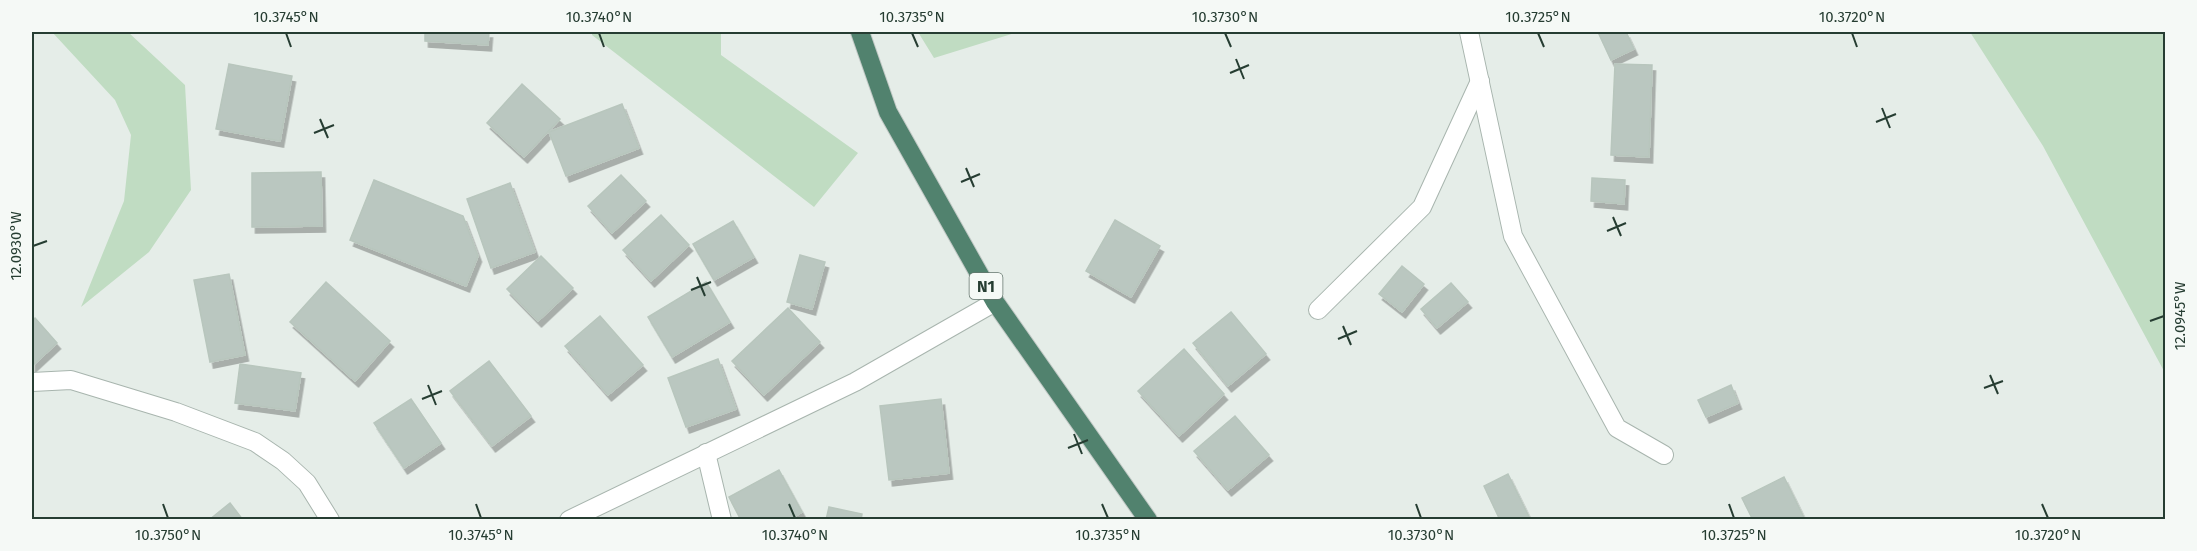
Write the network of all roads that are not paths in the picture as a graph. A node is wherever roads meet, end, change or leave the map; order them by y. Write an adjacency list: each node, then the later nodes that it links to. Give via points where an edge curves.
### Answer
1 (860, 32): 4 (highway, N1, via 888,112)
2 (1469, 32): 3 (street)
3 (1479, 81): 5 (street, via 1422,207); 8 (street, via 1513,236 1617,428)
4 (995, 302): 7 (street, via 855,382); 12 (highway, N1)
5 (1318, 310)
6 (32, 382): 9 (street, via 71,380 176,412 255,442 307,483)
7 (706, 453): 10 (street); 11 (street)
8 (1664, 455)
9 (330, 519)
10 (569, 519)
11 (722, 519)
12 (1148, 519)

